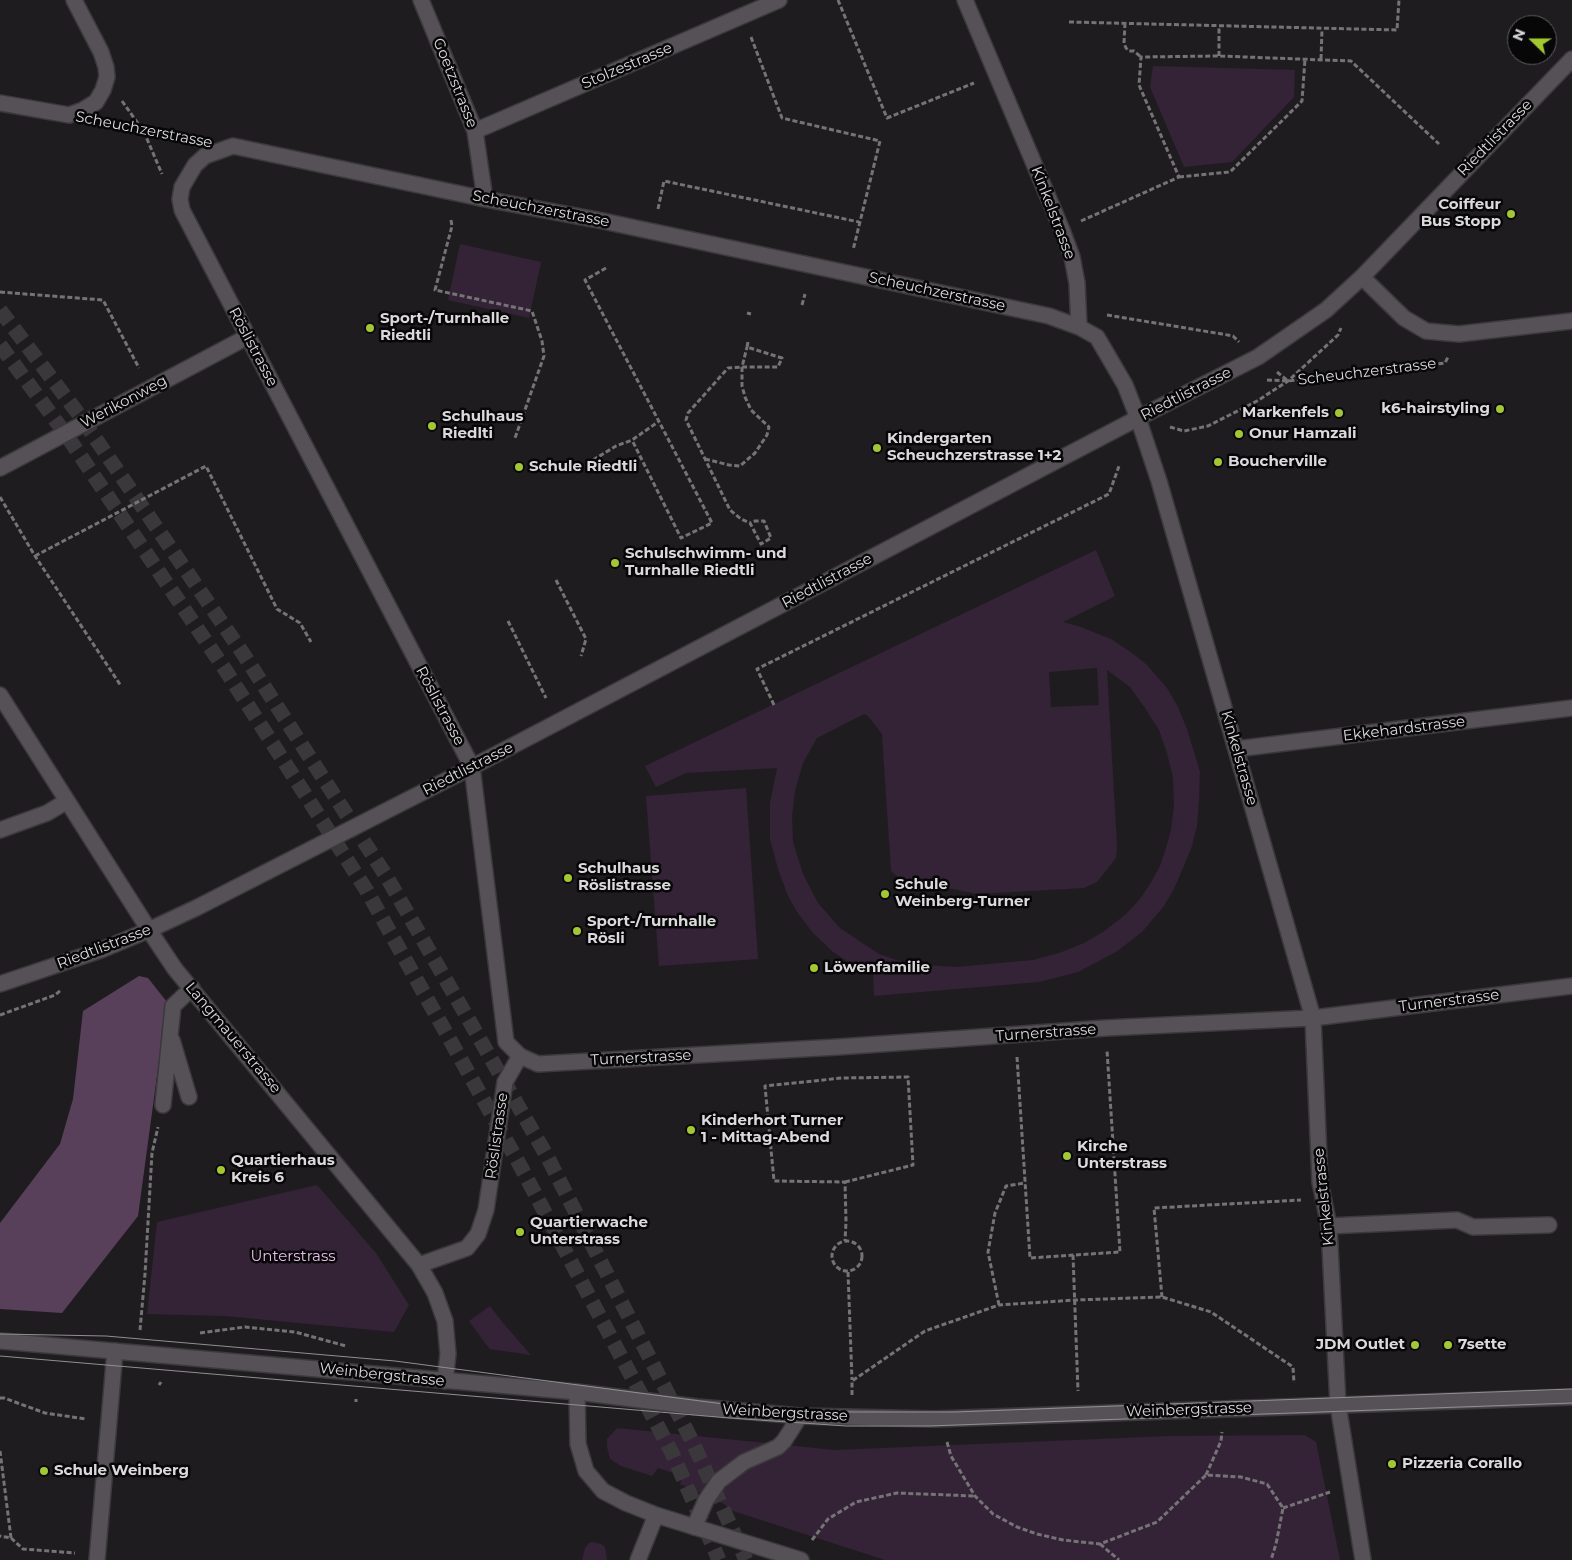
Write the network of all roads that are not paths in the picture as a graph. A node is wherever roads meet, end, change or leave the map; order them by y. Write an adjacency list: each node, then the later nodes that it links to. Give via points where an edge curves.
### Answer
1 (74, 0): 6 (street, Scheuchzerstrasse, via 106,68 107,77 96,102 69,115)
2 (421, 0): 7 (street, Goetzstrasse)
3 (779, 0): 7 (street, Stolzestrasse)
4 (965, 0): 12 (street, Kinkelstrasse, via 1072,257)
5 (1572, 59): 10 (street, Riedtlistrasse)
6 (0, 103)
7 (475, 131): 8 (street, Goetzstrasse)
8 (485, 199): 9 (street, Scheuchzerstrasse, via 232,146 205,156 195,165 182,188); 12 (street, Scheuchzerstrasse, via 1049,316)
9 (182, 210): 13 (street, Röslistrasse)
10 (1362, 277): 11 (street, via 1404,318 1426,331 1459,334); 14 (street, Riedtlistrasse, via 1326,310 1258,357)
11 (1572, 321)
12 (1079, 327): 14 (street, Kinkelstrasse, via 1097,337 1125,385)
13 (247, 337): 15 (street, Werikonweg); 19 (street, Röslistrasse)
14 (1138, 418): 18 (street, Kinkelstrasse); 19 (street, Riedtlistrasse)
15 (0, 468)
16 (1, 698): 20 (street, Langmauerstrasse)
17 (1572, 708): 18 (street, Ekkehardstrasse)
18 (1236, 749): 26 (street, Kinkelstrasse)
19 (472, 767): 22 (street, Riedtlistrasse); 28 (street, Röslistrasse, via 506,1042)
20 (67, 801): 21 (street, via 47,813); 22 (street, Langmauerstrasse)
21 (0, 830)
22 (149, 930): 23 (street, Riedtlistrasse); 25 (street, Langmauerstrasse)
23 (0, 984)
24 (1572, 986): 26 (street, Turnerstrasse)
25 (192, 988): 27 (street, via 173,1006); 33 (street, Langmauerstrasse)
26 (1313, 1018): 28 (street, Turnerstrasse, via 538,1064); 32 (street, Kinkelstrasse, via 1320,1182)
27 (170, 1032): 29 (street); 30 (street)
28 (520, 1056): 33 (street, Röslistrasse, via 505,1082 486,1210 478,1234 467,1248)
29 (189, 1097)
30 (163, 1105)
31 (1549, 1225): 32 (street, via 1472,1227 1457,1220)
32 (1329, 1226): 39 (street, Kinkelstrasse)
33 (419, 1265): 36 (street, Langmauerstrasse, via 435,1292 445,1321 448,1354)
34 (0, 1341): 35 (street, Weinbergstrasse)
35 (115, 1351): 36 (street, Weinbergstrasse); 43 (street)
36 (445, 1381): 37 (street, Weinbergstrasse)
37 (577, 1392): 40 (street, Weinbergstrasse); 41 (street, via 578,1444 586,1471 603,1491)
38 (1572, 1397): 39 (street, Weinbergstrasse)
39 (1338, 1405): 40 (street, Weinbergstrasse, via 935,1419); 46 (street, Kinkelstrasse)
40 (800, 1416): 42 (street, via 778,1447 744,1462 719,1481)
41 (656, 1515): 42 (street); 44 (street)
42 (694, 1527): 45 (street)
43 (97, 1560)
44 (638, 1560)
45 (801, 1560)
46 (1363, 1560)

